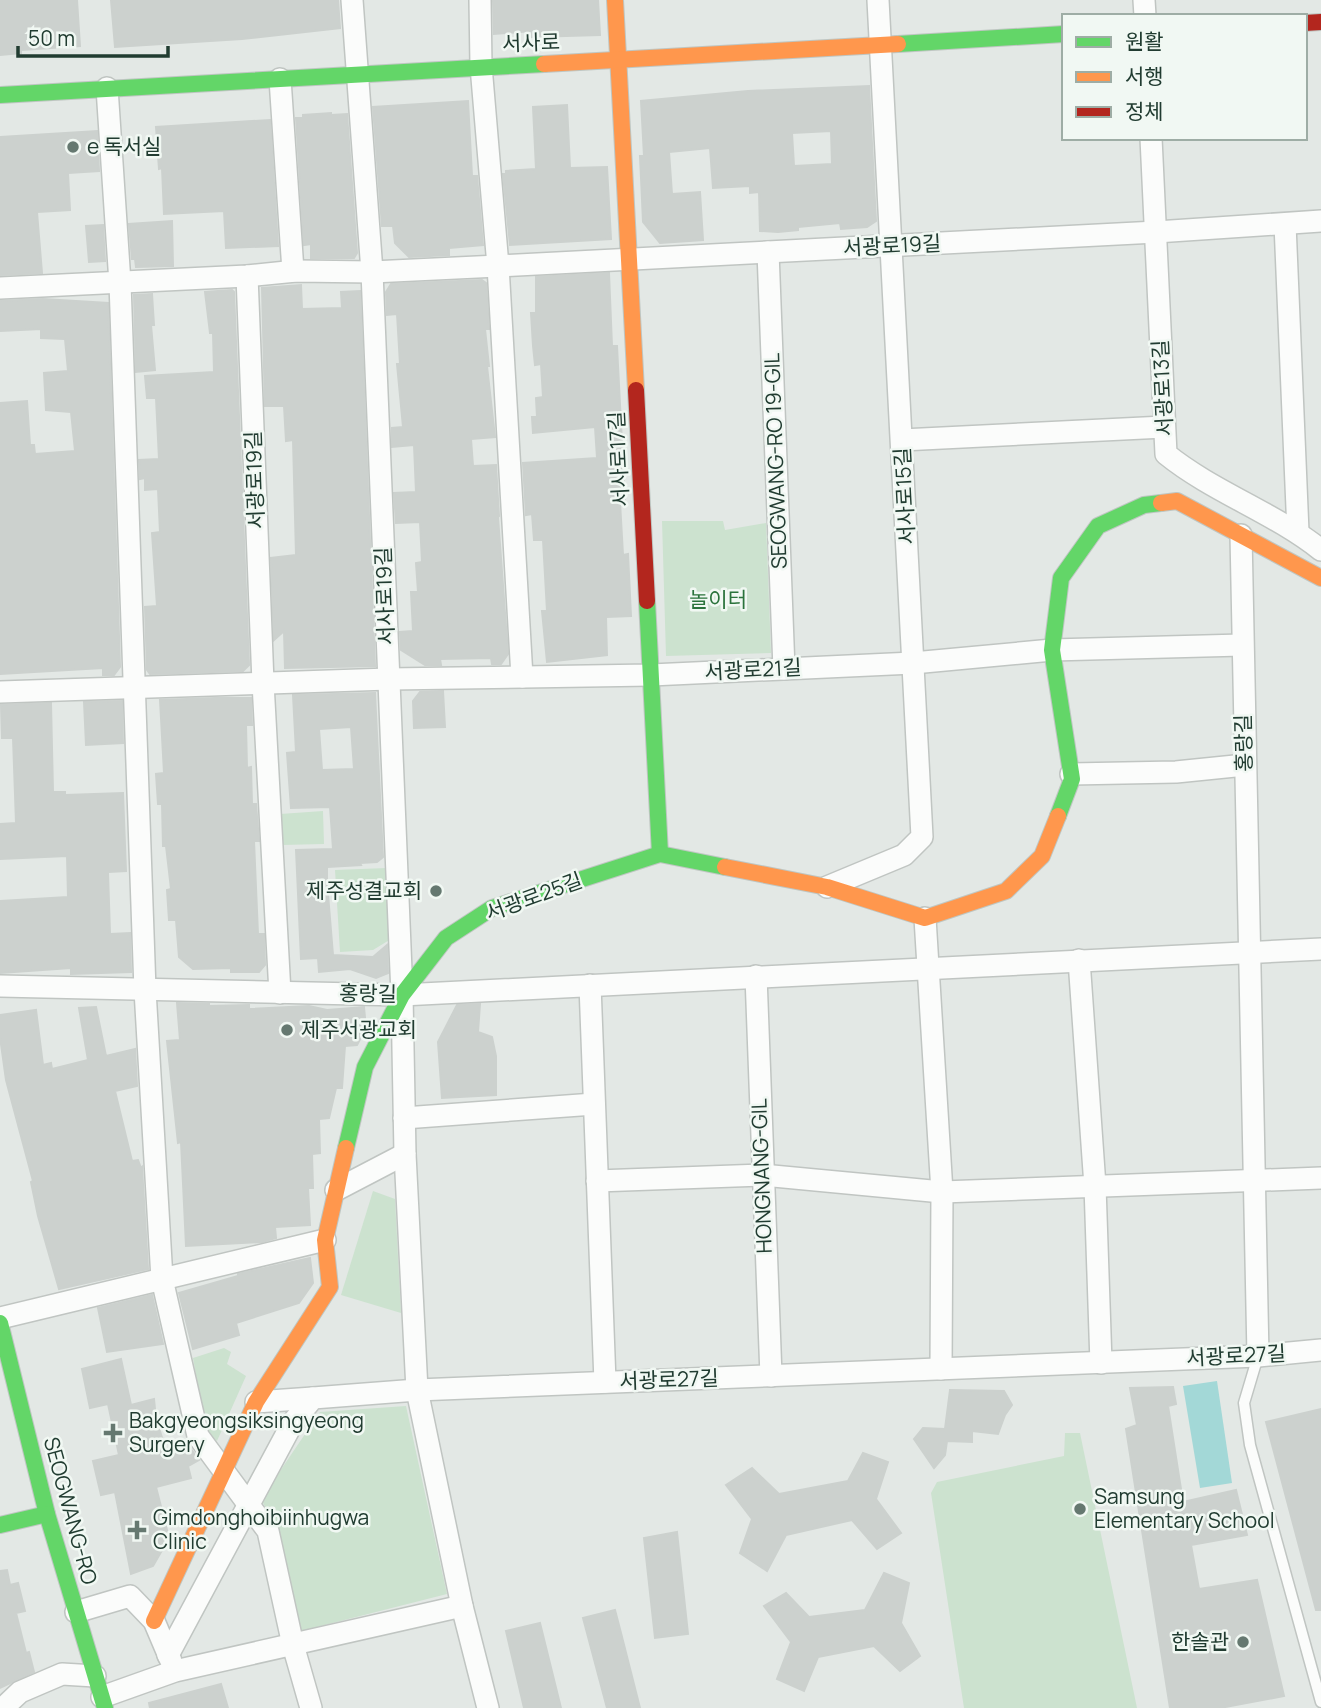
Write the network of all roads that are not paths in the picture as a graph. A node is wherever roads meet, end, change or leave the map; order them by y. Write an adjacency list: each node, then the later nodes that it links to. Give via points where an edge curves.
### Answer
1 (352, 0): 9 (street, 서사로19길)
2 (480, 0): 8 (street)
3 (615, 0): 7 (street, 서사로17길)
4 (878, 0): 6 (street, 서사로15길)
5 (1062, 34): 6 (street, 서사로)
6 (881, 46): 7 (street, 서사로); 20 (street, 서사로15길)
7 (618, 61): 8 (street, 서사로); 22 (street, 서사로17길)
8 (481, 65): 9 (street, 서사로); 23 (street)
9 (357, 73): 10 (street, 서사로); 25 (street, 서사로19길)
10 (280, 79): 11 (street, 서사로); 24 (street)
11 (107, 88): 13 (street, 서사로); 27 (street)
12 (0, 89): 13 (street)
13 (20, 94): 14 (street, 서사로); 15 (street)
14 (0, 95)
15 (0, 101)
16 (1151, 140): 19 (street, 서광로13길)
17 (1321, 221): 18 (street, 서광로19길)
18 (1285, 224): 19 (street, 서광로19길); 33 (street)
19 (1156, 233): 20 (street, 서광로19길); 29 (street, 서광로13길)
20 (892, 246): 21 (street, 서광로19길); 30 (street, 서사로15길)
21 (768, 252): 22 (street, 서광로19길); 40 (street, SEOGWANG-RO 19-GIL)
22 (629, 260): 23 (street, 서광로19길); 41 (street, 서사로17길)
23 (498, 266): 25 (street, 서광로19길); 42 (street)
24 (293, 271): 25 (street, 서광로19길); 26 (street, 서광로19길)
25 (372, 272): 43 (street, 서사로19길)
26 (247, 276): 27 (street, 서광로19길); 44 (street, 서광로19길)
27 (120, 283): 28 (street, 서광로19길); 45 (street)
28 (0, 288)
29 (1164, 428): 30 (street); 31 (street, 서광로13길, via 1166,454)
30 (902, 440): 39 (street, 서사로15길)
31 (1191, 474): 32 (street); 33 (street, 서광로13길)
32 (1177, 501): 34 (street); 38 (street, via 1144,505 1098,526 1061,578)
33 (1298, 532): 35 (street, 서광로13길)
34 (1241, 535): 36 (street); 37 (street, 홍랑길)
35 (1321, 550)
36 (1321, 578)
37 (1242, 645): 38 (street, 서광로21길); 47 (street, 홍랑길)
38 (1052, 650): 39 (street, 서광로21길); 48 (street)
39 (913, 663): 40 (street, 서광로21길); 50 (street, 서사로15길, via 922,837 904,855)
40 (784, 669): 41 (street, 서광로21길)
41 (651, 675): 42 (street, 서광로21길); 49 (street, 서사로17길)
42 (522, 677): 43 (street, 서광로21길)
43 (389, 680): 44 (street, 서광로21길); 61 (street, 서사로19길)
44 (263, 684): 45 (street, 서광로21길); 60 (street)
45 (134, 688): 46 (street, 서광로21길); 59 (street)
46 (0, 692)
47 (1245, 765): 48 (street); 53 (street, 홍랑길)
48 (1071, 774): 51 (street, via 1042,856 1006,891)
49 (660, 854): 50 (street, 서광로25길); 61 (street, 서광로25길, via 492,908 446,938)
50 (827, 887): 51 (street, 서광로25길)
51 (925, 918): 55 (street)
52 (1321, 949): 53 (street, 홍랑길)
53 (1249, 951): 54 (street, 홍랑길); 68 (street)
54 (1079, 960): 55 (street, 홍랑길); 69 (street)
55 (928, 967): 56 (street, 홍랑길); 71 (street)
56 (756, 976): 57 (street, 홍랑길); 65 (street, HONGNANG-GIL)
57 (590, 985): 61 (street, 홍랑길); 62 (street)
58 (0, 986): 59 (street, 홍랑길)
59 (145, 990): 60 (street, 홍랑길); 73 (street)
60 (280, 993): 61 (street, 홍랑길)
61 (402, 995): 63 (street, 서사로19길); 70 (street, 서광로25길, via 365,1067)
62 (594, 1104): 63 (street); 67 (street)
63 (404, 1118): 64 (street, 서사로19길)
64 (405, 1154): 70 (street); 82 (street, 서사로19길)
65 (762, 1175): 67 (street); 71 (street); 80 (street, HONGNANG-GIL)
66 (1321, 1178): 68 (street)
67 (597, 1181): 81 (street)
68 (1254, 1181): 69 (street); 77 (street)
69 (1095, 1186): 71 (street); 78 (street)
70 (336, 1190): 72 (street, 서광로25길)
71 (942, 1192): 79 (street)
72 (325, 1240): 73 (street); 84 (street, 서광로25길, via 330,1287)
73 (162, 1279): 74 (street); 85 (street, via 198,1436)
74 (0, 1318)
75 (0, 1323): 87 (street, SEOGWANG-RO)
76 (1321, 1350): 77 (street, 서광로27길)
77 (1258, 1356): 78 (street, 서광로27길); 95 (lane, via 1244,1403 1250,1446)
78 (1101, 1363): 79 (street, 서광로27길)
79 (941, 1369): 80 (street, 서광로27길)
80 (771, 1376): 81 (street, 서광로27길)
81 (605, 1382): 82 (street, 서광로27길)
82 (417, 1390): 83 (street, 서광로27길); 89 (street, 서사로19길)
83 (313, 1398): 84 (street, 서광로27길); 86 (street, via 293,1422)
84 (256, 1402): 85 (street, 서광로25길)
85 (224, 1471): 86 (street); 91 (street, 서광로25길)
86 (248, 1504): 92 (street, via 268,1531); 93 (street)
87 (47, 1514): 88 (street); 90 (street, SEOGWANG-RO)
88 (0, 1525)
89 (462, 1606): 92 (street); 99 (street, 서사로19길)
90 (76, 1612): 91 (street, via 130,1596); 94 (street, SEOGWANG-RO)
91 (154, 1621): 93 (street)
92 (293, 1644): 93 (street); 98 (street)
93 (171, 1663): 96 (street)
94 (95, 1676): 96 (street, SEOGWANG-RO); 97 (street, via 62,1674 20,1692)
95 (1321, 1702)
96 (103, 1703)
97 (3, 1708)
98 (311, 1708)
99 (488, 1708)

